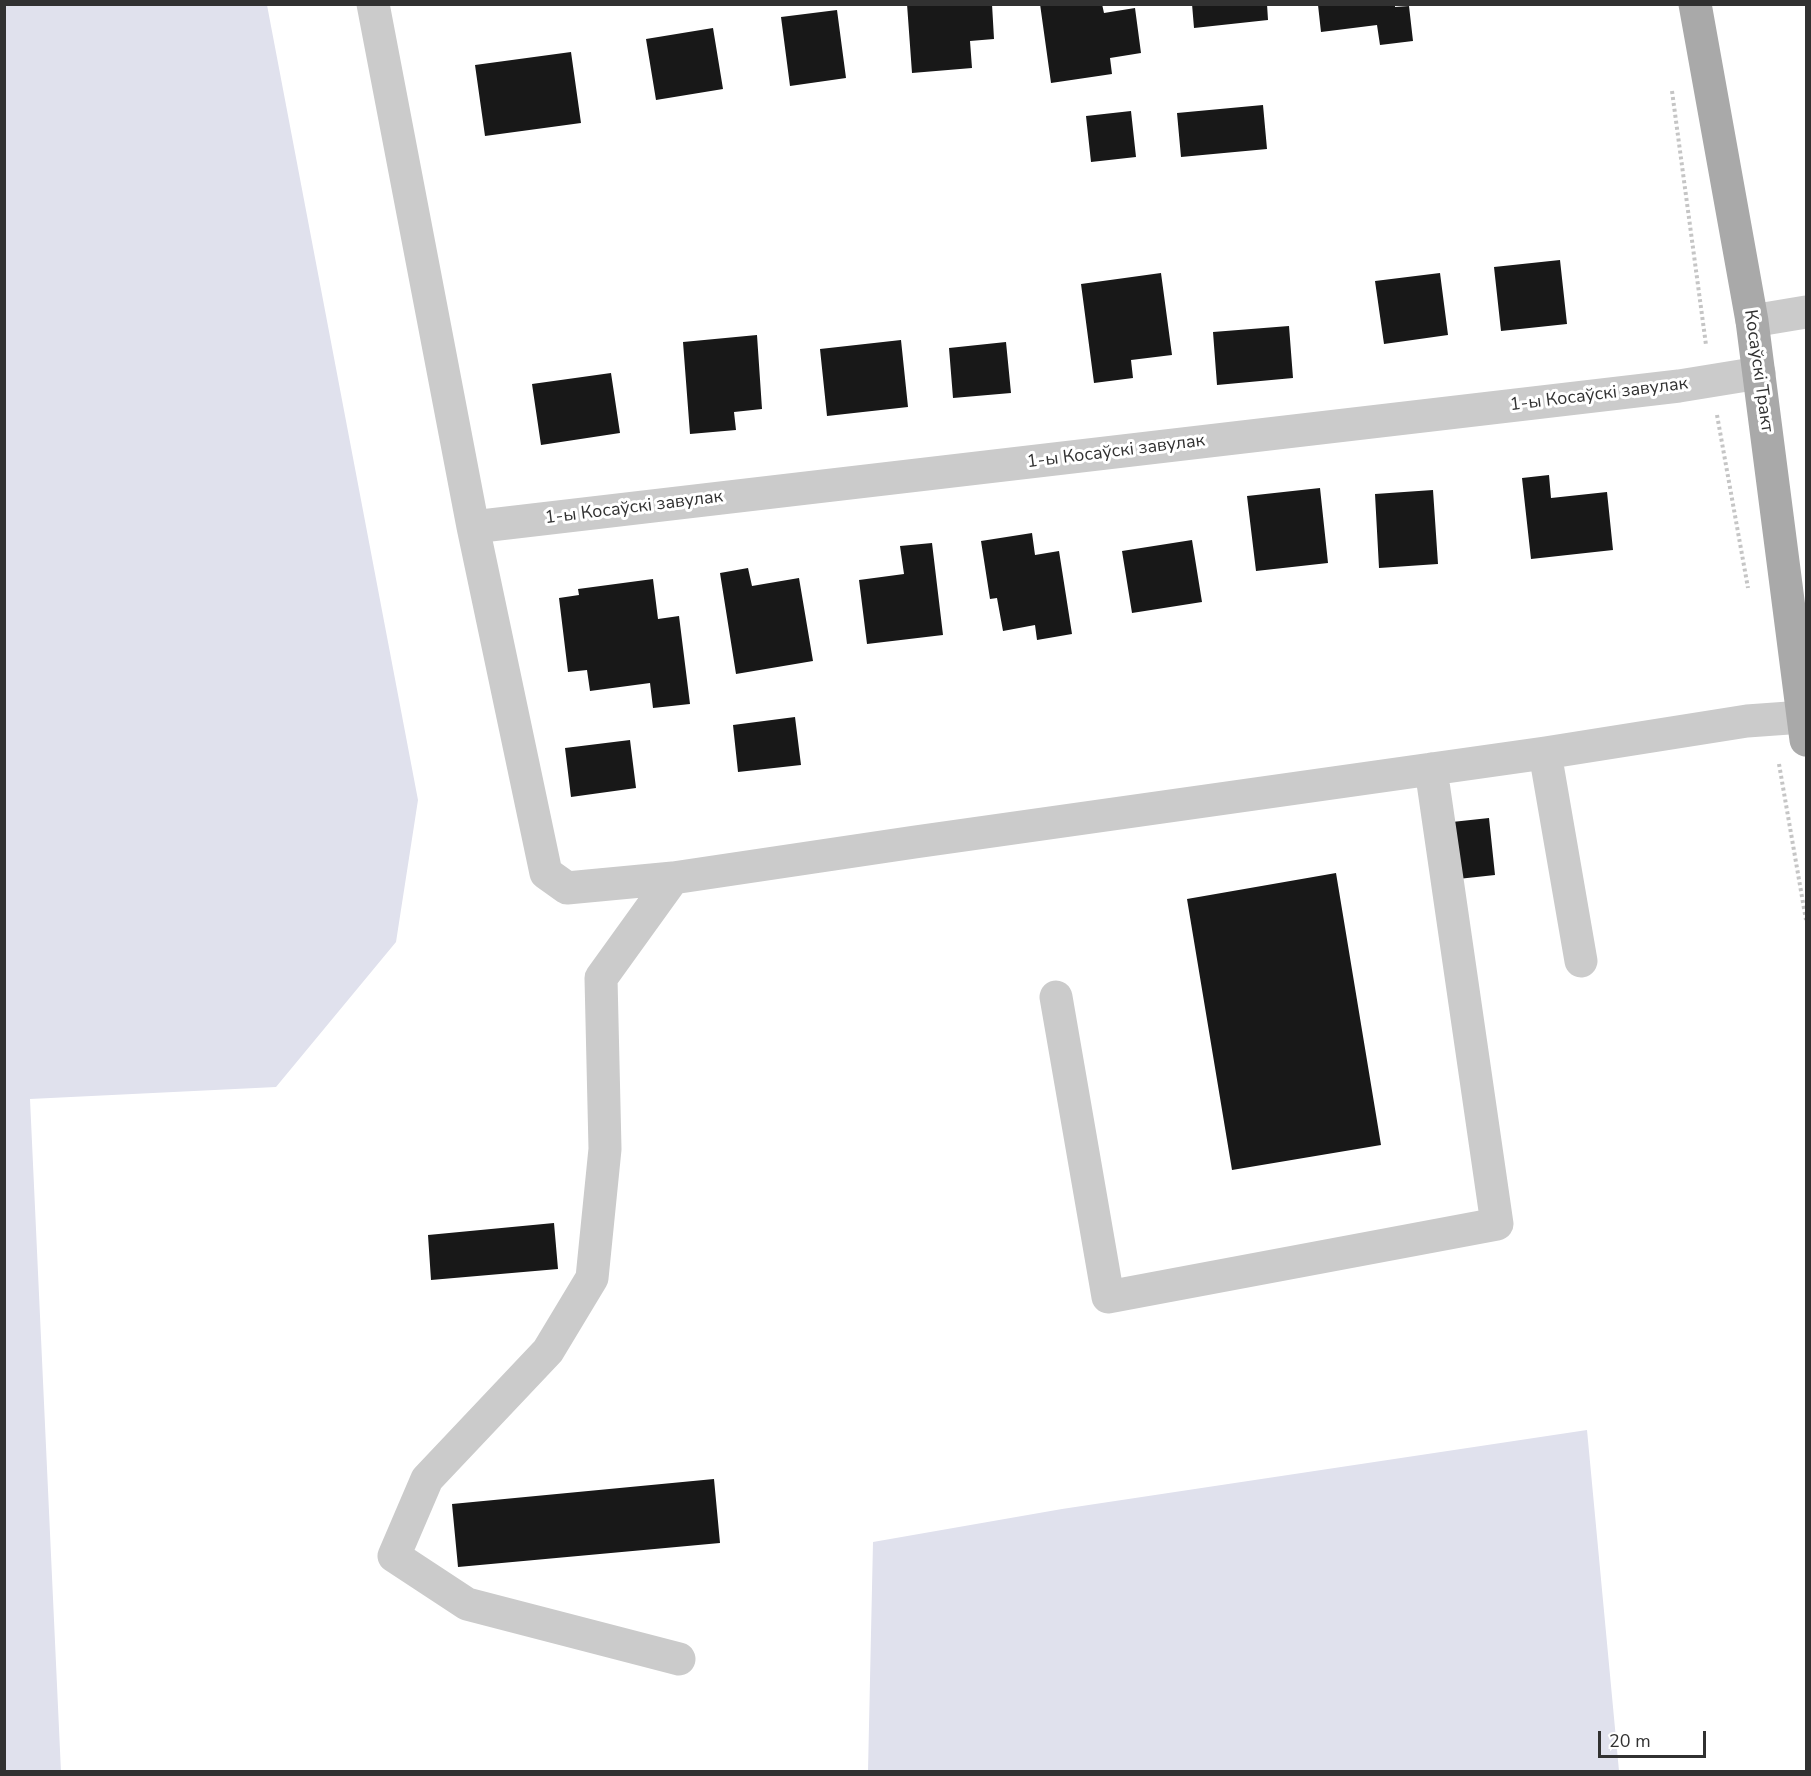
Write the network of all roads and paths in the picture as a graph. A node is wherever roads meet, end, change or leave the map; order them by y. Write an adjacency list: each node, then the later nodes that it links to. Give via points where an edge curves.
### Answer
1 (373, 4): 8 (street)
2 (1695, 4): 5 (main road, Косаўскі Тракт)
3 (1671, 82): 7 (path)
4 (1806, 312): 5 (street)
5 (1752, 321): 6 (main road, Косаўскі Тракт)
6 (1759, 373): 7 (street, 1-ы Косаўскі завулак); 10 (main road, Косаўскі Тракт)
7 (1711, 382): 8 (street, 1-ы Косаўскі завулак); 9 (path)
8 (473, 527): 14 (street, via 546,873 567,888)
9 (1749, 590)
10 (1805, 728): 11 (street, via 1747,721)
11 (1545, 753): 13 (street); 16 (street)
12 (1776, 760): 15 (path)
13 (1431, 769): 14 (street); 17 (street, via 1497,1224 1108,1297)
14 (674, 878): 18 (street, via 601,978 605,1149 592,1278 548,1351 427,1479 394,1556 467,1604)
15 (1806, 920)
16 (1581, 961)
17 (1056, 998)
18 (679, 1659)

